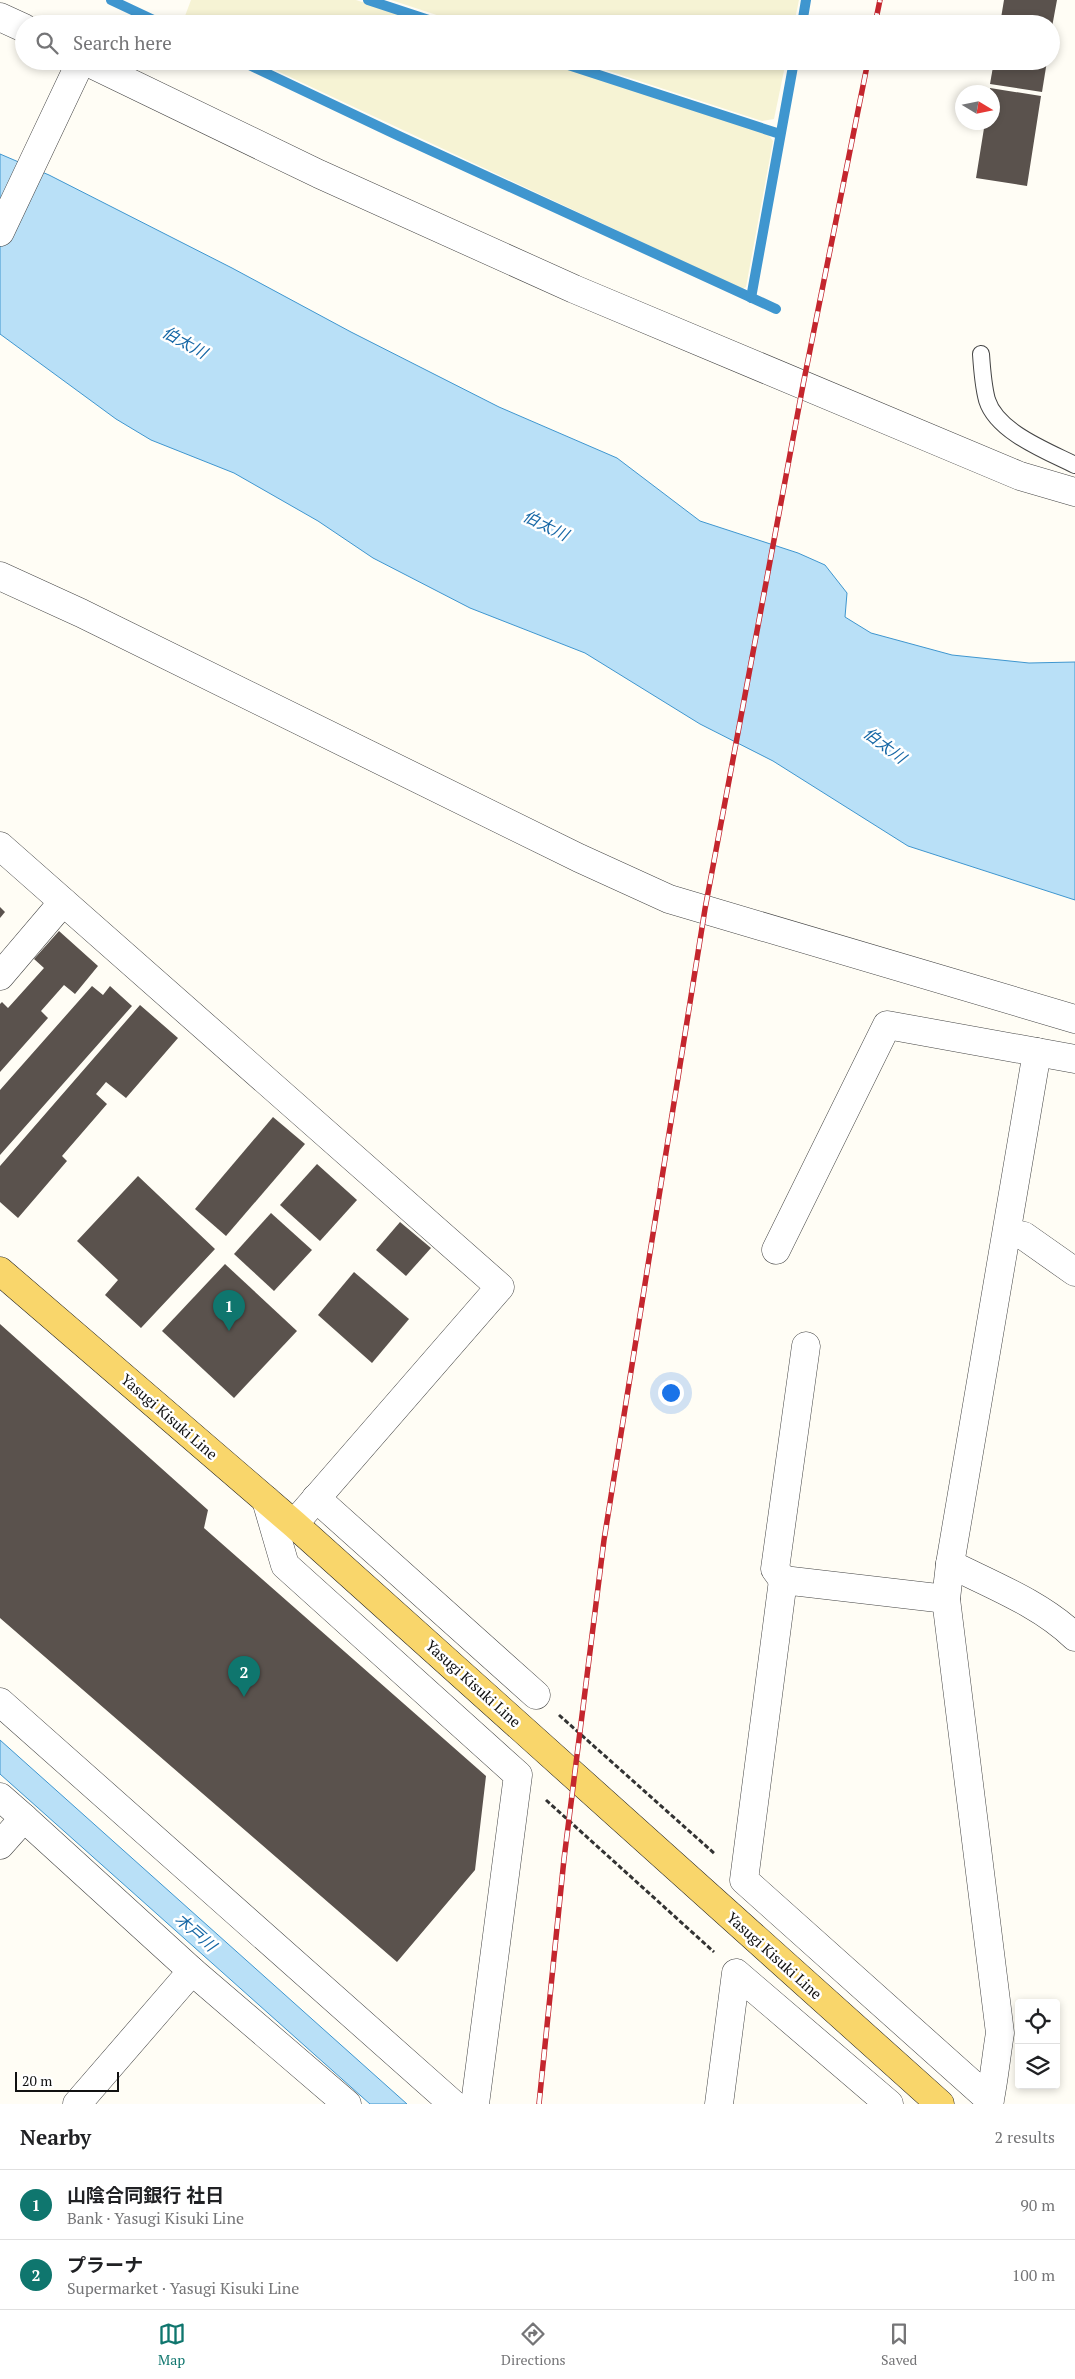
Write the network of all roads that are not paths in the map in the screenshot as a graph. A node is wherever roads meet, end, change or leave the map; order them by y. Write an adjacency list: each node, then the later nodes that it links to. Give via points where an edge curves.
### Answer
1 (0, 17): 2 (street)
2 (15, 24)
3 (78, 70): 5 (street)
4 (86, 70): 8 (street, via 574,289 1020,476)
5 (0, 232)
6 (981, 354): 7 (lane, via 988,402 997,416 1024,439)
7 (1075, 465)
8 (1075, 492)
9 (0, 576): 13 (street, via 579,858 670,899)
10 (0, 846): 11 (street)
11 (63, 902): 12 (street); 21 (street, via 500,1287)
12 (0, 976)
13 (1075, 1019)
14 (1037, 1052): 15 (street); 16 (street); 17 (street, via 887,1025)
15 (1075, 1059)
16 (1007, 1232): 19 (street, via 1024,1236); 24 (street)
17 (776, 1250)
18 (0, 1271): 22 (main road, Yasugi Kisuki Line)
19 (1075, 1272)
20 (806, 1346): 25 (street, via 775,1569)
21 (316, 1498): 23 (street); 28 (street)
22 (266, 1500): 23 (main road, Yasugi Kisuki Line); 38 (street, via 285,1565 518,1775)
23 (294, 1524): 41 (main road, Yasugi Kisuki Line)
24 (950, 1564): 26 (street); 27 (street, via 1030,1605 1060,1623)
25 (784, 1580): 26 (street); 34 (street, via 744,1880)
26 (946, 1599): 34 (street, via 1000,2033)
27 (1075, 1637)
28 (536, 1695)
29 (0, 1702): 37 (street)
30 (0, 1797): 31 (street)
31 (24, 1818): 32 (street); 33 (street)
32 (0, 1845)
33 (192, 1971): 35 (street); 36 (street)
34 (989, 2102)
35 (77, 2104)
36 (347, 2104)
37 (453, 2104)
38 (475, 2104)
39 (719, 2104): 40 (street, via 736,1973)
40 (889, 2104)
41 (940, 2104)

